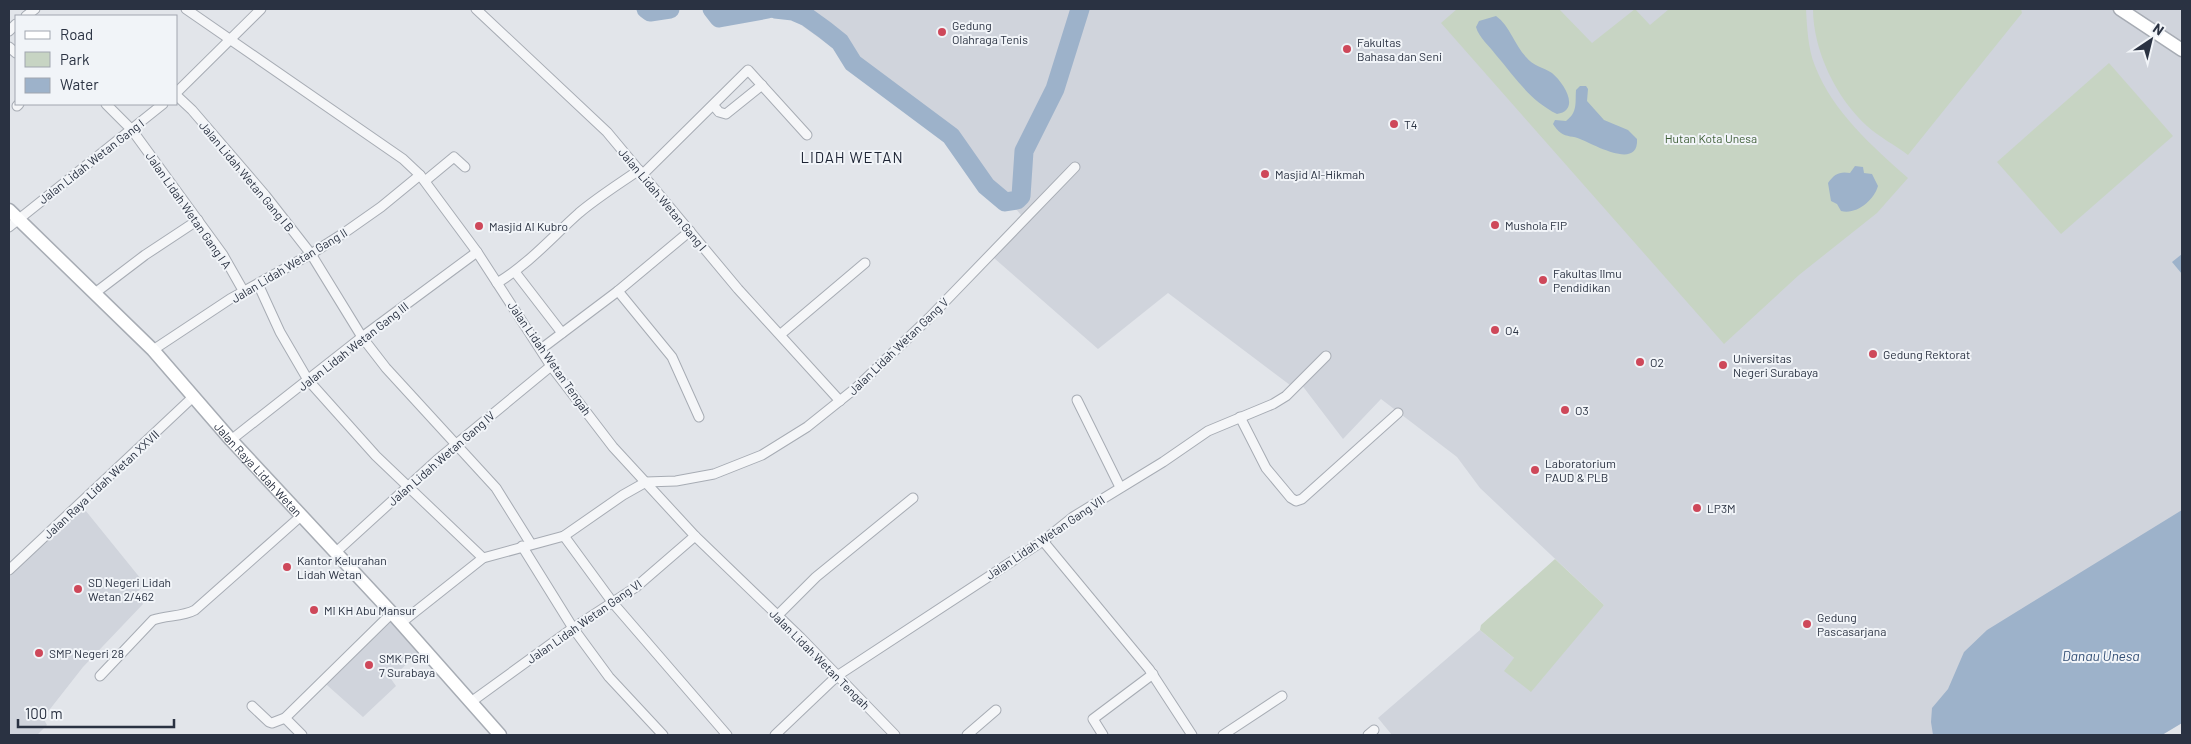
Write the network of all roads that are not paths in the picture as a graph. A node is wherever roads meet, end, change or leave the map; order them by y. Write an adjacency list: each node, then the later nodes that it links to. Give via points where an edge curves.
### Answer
1 (186, 9): 5 (street, Jalan Lidah Wetan Tengah)
2 (261, 9): 5 (street)
3 (476, 9): 17 (street, Jalan Lidah Wetan Gang I, via 589,113)
4 (2120, 9): 6 (main road)
5 (232, 39): 8 (street); 18 (street, Jalan Lidah Wetan Tengah, via 402,159)
6 (2182, 50)
7 (762, 85): 12 (street, via 726,114); 12 (street, via 751,72 746,71); 14 (street)
8 (178, 92)
9 (178, 96): 23 (street, Jalan Lidah Wetan Gang I B, via 265,195)
10 (107, 105): 13 (street, Jalan Lidah Wetan Gang I A)
11 (162, 105): 13 (street, Jalan Lidah Wetan Gang I)
12 (714, 106): 17 (street)
13 (132, 130): 19 (street, Jalan Lidah Wetan Gang I); 20 (street, Jalan Lidah Wetan Gang I A)
14 (807, 134)
15 (466, 167): 18 (street, Jalan Lidah Wetan Gang II, via 454,157)
16 (1075, 167): 41 (street, Jalan Lidah Wetan Gang V, via 930,317)
17 (641, 173): 21 (street, Jalan Lidah Wetan Gang I); 25 (street, via 594,201)
18 (423, 178): 22 (street, Jalan Lidah Wetan Tengah); 23 (street, Jalan Lidah Wetan Gang II)
19 (11, 215): 30 (main road, Jalan Raya Lidah Wetan)
20 (198, 220): 29 (street, Jalan Lidah Wetan Gang I A); 30 (street)
21 (690, 231): 28 (street); 32 (street, Jalan Lidah Wetan Gang I)
22 (477, 252): 26 (street, Jalan Lidah Wetan Tengah); 33 (street, Jalan Lidah Wetan Gang III)
23 (311, 254): 27 (street, Jalan Lidah Wetan Gang II); 33 (street, Jalan Lidah Wetan Gang I B)
24 (865, 262): 32 (street)
25 (515, 272): 26 (street); 31 (street)
26 (497, 283): 35 (street, Jalan Lidah Wetan Tengah)
27 (258, 284): 29 (street, Jalan Lidah Wetan Gang II); 38 (street, via 280,332)
28 (618, 291): 31 (street); 43 (street, via 672,357)
29 (244, 292): 34 (street, Jalan Lidah Wetan Gang II)
30 (95, 293): 34 (main road, Jalan Raya Lidah Wetan)
31 (562, 333): 35 (street)
32 (781, 334): 41 (street, Jalan Lidah Wetan Gang I)
33 (362, 337): 38 (street, Jalan Lidah Wetan Gang III); 46 (street, Jalan Lidah Wetan Gang I B, via 386,368)
34 (153, 350): 39 (main road, Jalan Raya Lidah Wetan)
35 (541, 350): 37 (street, Jalan Lidah Wetan Tengah)
36 (1326, 356): 44 (street, Jalan Lidah Wetan Gang VII, via 1286,396)
37 (552, 366): 46 (street, Jalan Lidah Wetan Gang IV); 47 (street, Jalan Lidah Wetan Tengah, via 613,447)
38 (308, 380): 45 (street, Jalan Lidah Wetan Gang III); 48 (street, via 376,456)
39 (193, 397): 45 (main road, Jalan Raya Lidah Wetan); 58 (street, Jalan Raya Lidah Wetan XXVII)
40 (1077, 400): 49 (street)
41 (840, 401): 47 (street, Jalan Lidah Wetan Gang V, via 807,427 762,455 714,474 676,481)
42 (1398, 413): 44 (street, via 1302,499 1296,500 1266,468)
43 (699, 417)
44 (1240, 417): 49 (street, Jalan Lidah Wetan Gang VII, via 1208,431)
45 (231, 440): 51 (main road, Jalan Raya Lidah Wetan)
46 (457, 444): 48 (street, Jalan Lidah Wetan Gang IV); 55 (street, Jalan Lidah Wetan Gang I B, via 496,488)
47 (646, 482): 52 (street, Jalan Lidah Wetan Gang V); 53 (street, Jalan Lidah Wetan Tengah)
48 (408, 486): 56 (street, Jalan Lidah Wetan Gang IV); 57 (street)
49 (1120, 488): 54 (street, Jalan Lidah Wetan Gang VII)
50 (913, 498): 60 (street, via 816,577)
51 (301, 516): 56 (main road, Jalan Raya Lidah Wetan); 64 (street, via 196,610 153,620)
52 (564, 536): 55 (street, Jalan Lidah Wetan Gang V); 59 (street)
53 (695, 536): 59 (street, Jalan Lidah Wetan Gang VI); 60 (street, Jalan Lidah Wetan Tengah)
54 (1043, 541): 63 (street); 65 (street, Jalan Lidah Wetan Gang VII)
55 (527, 545): 57 (street, Jalan Lidah Wetan Gang V); 62 (street, Jalan Lidah Wetan Gang I B)
56 (335, 554): 61 (main road, Jalan Raya Lidah Wetan)
57 (484, 558): 61 (street, Jalan Lidah Wetan Gang V)
58 (9, 570)
59 (613, 603): 62 (street, Jalan Lidah Wetan Gang VI); 74 (street)
60 (778, 615): 65 (street, Jalan Lidah Wetan Tengah)
61 (396, 618): 67 (main road, Jalan Raya Lidah Wetan); 70 (street, Jalan Lidah Wetan Gang V)
62 (573, 628): 67 (street, Jalan Lidah Wetan Gang VI); 73 (street, Jalan Lidah Wetan Gang I B, via 610,676)
63 (1153, 674): 78 (street, via 1093,719); 79 (street)
64 (100, 676)
65 (836, 676): 75 (street, Jalan Lidah Wetan Gang VII); 76 (street, Jalan Lidah Wetan Tengah)
66 (1282, 696): 80 (street)
67 (471, 702): 72 (main road, Jalan Raya Lidah Wetan)
68 (252, 706): 70 (street, via 269,722)
69 (996, 710): 77 (street)
70 (285, 718): 71 (street)
71 (302, 735)
72 (500, 735)
73 (663, 735)
74 (727, 735)
75 (775, 735)
76 (894, 735)
77 (967, 735)
78 (1103, 735)
79 (1192, 735)
80 (1224, 735)

